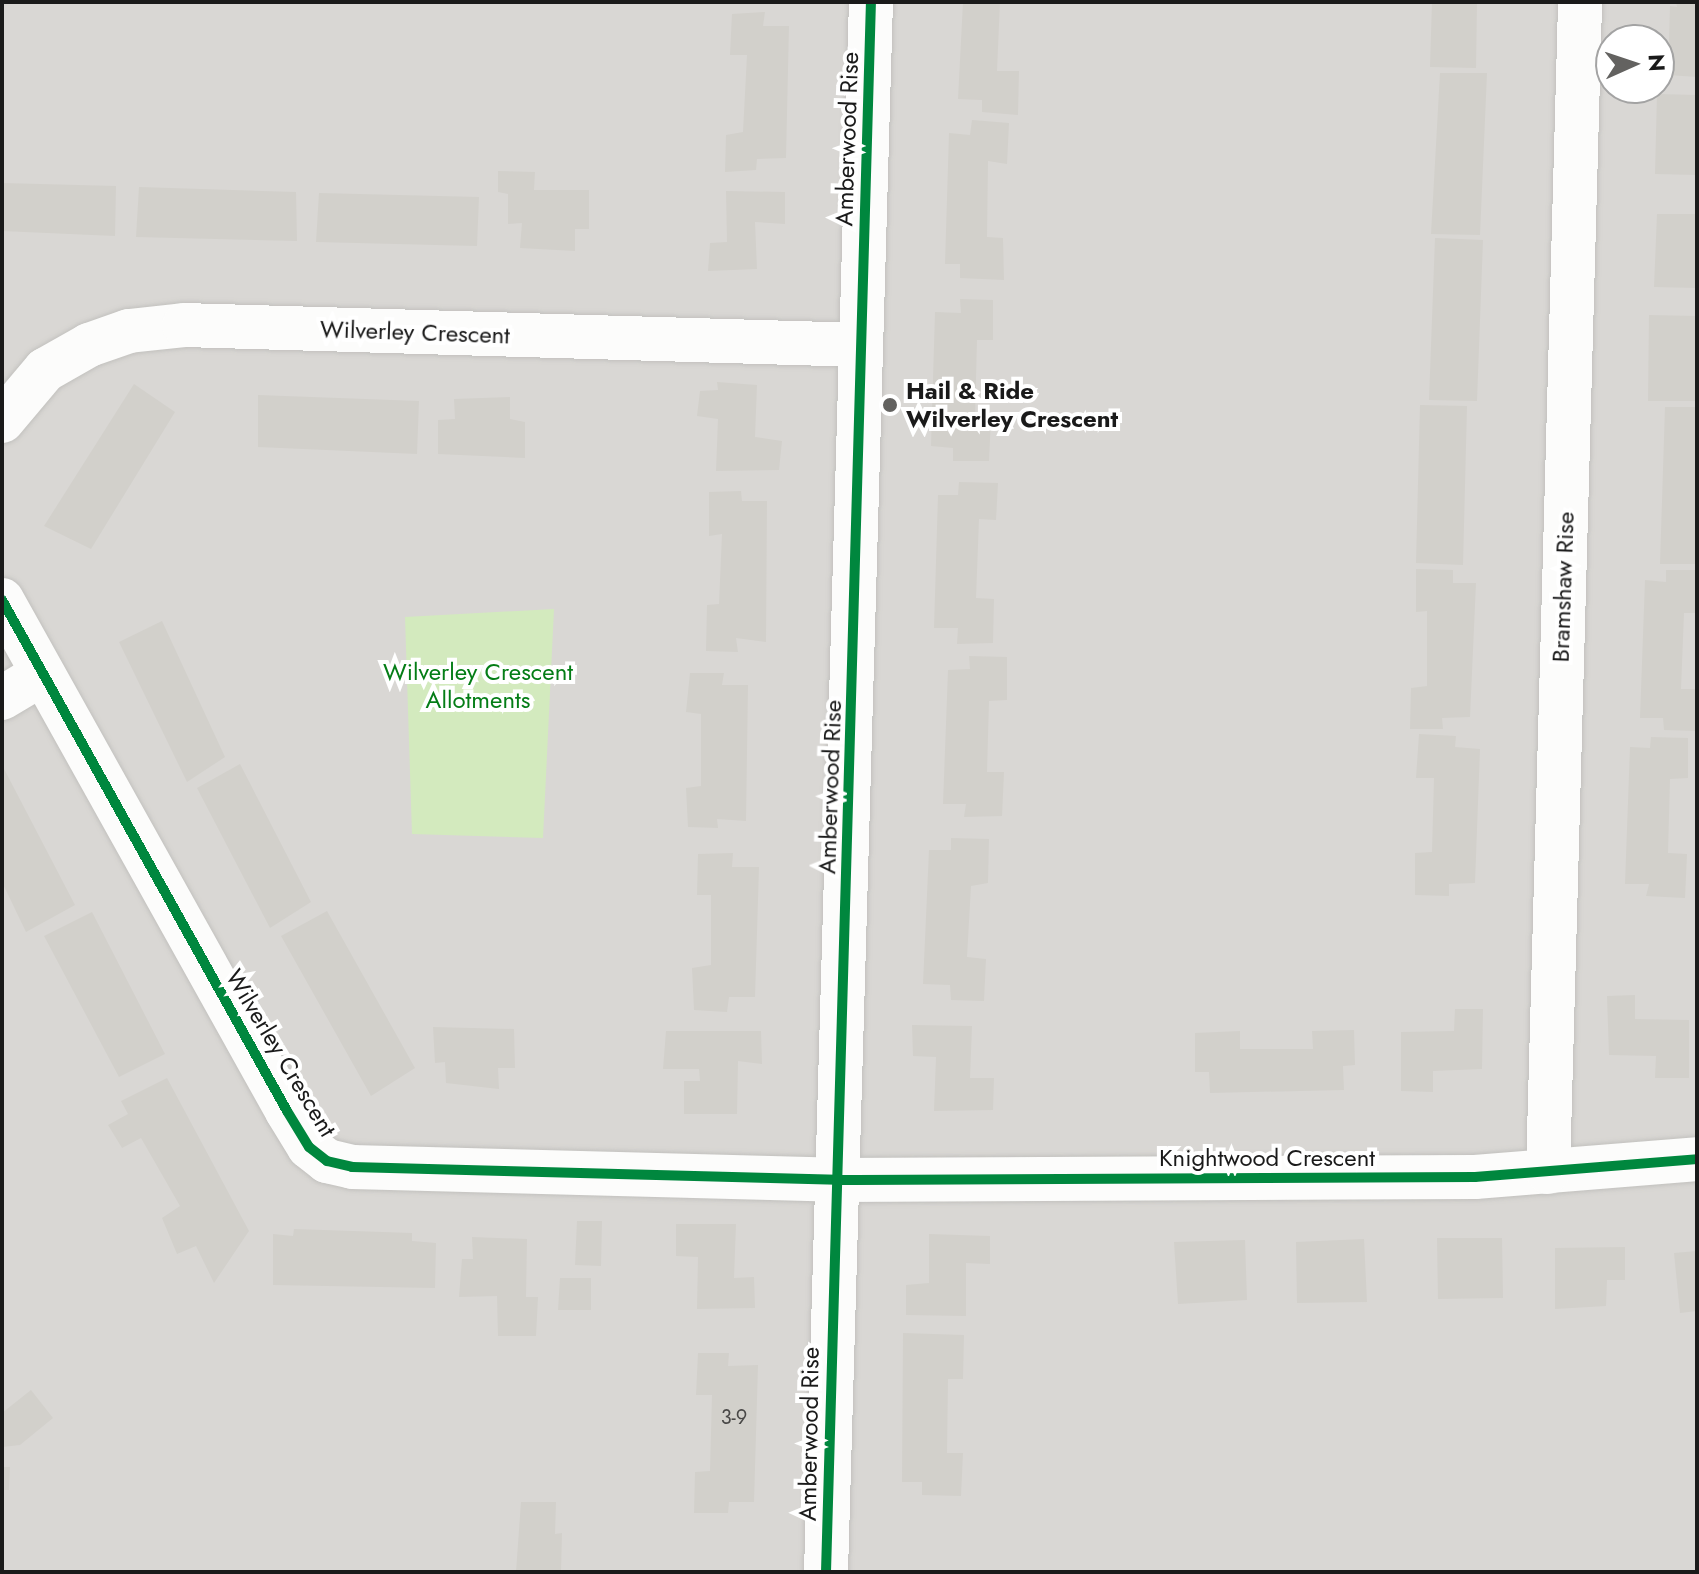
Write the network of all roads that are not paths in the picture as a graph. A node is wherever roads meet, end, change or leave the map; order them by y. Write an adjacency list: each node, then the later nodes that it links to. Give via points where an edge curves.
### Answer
1 (871, 2): 3 (street, Amberwood Rise)
2 (1580, 2): 9 (street, Bramshaw Rise)
3 (861, 345): 4 (street, Wilverley Crescent, via 184,325 129,331 89,345 45,370); 10 (street, Amberwood Rise)
4 (2, 421)
5 (2, 600): 6 (street, Wilverley Crescent)
6 (42, 674): 7 (street); 10 (street, Wilverley Crescent, via 287,1111 309,1147 327,1161 352,1167)
7 (2, 698)
8 (1697, 1159): 9 (street, Knightwood Crescent)
9 (1548, 1172): 10 (street, Knightwood Crescent, via 1475,1177)
10 (837, 1180): 11 (street, Amberwood Rise)
11 (826, 1572)

